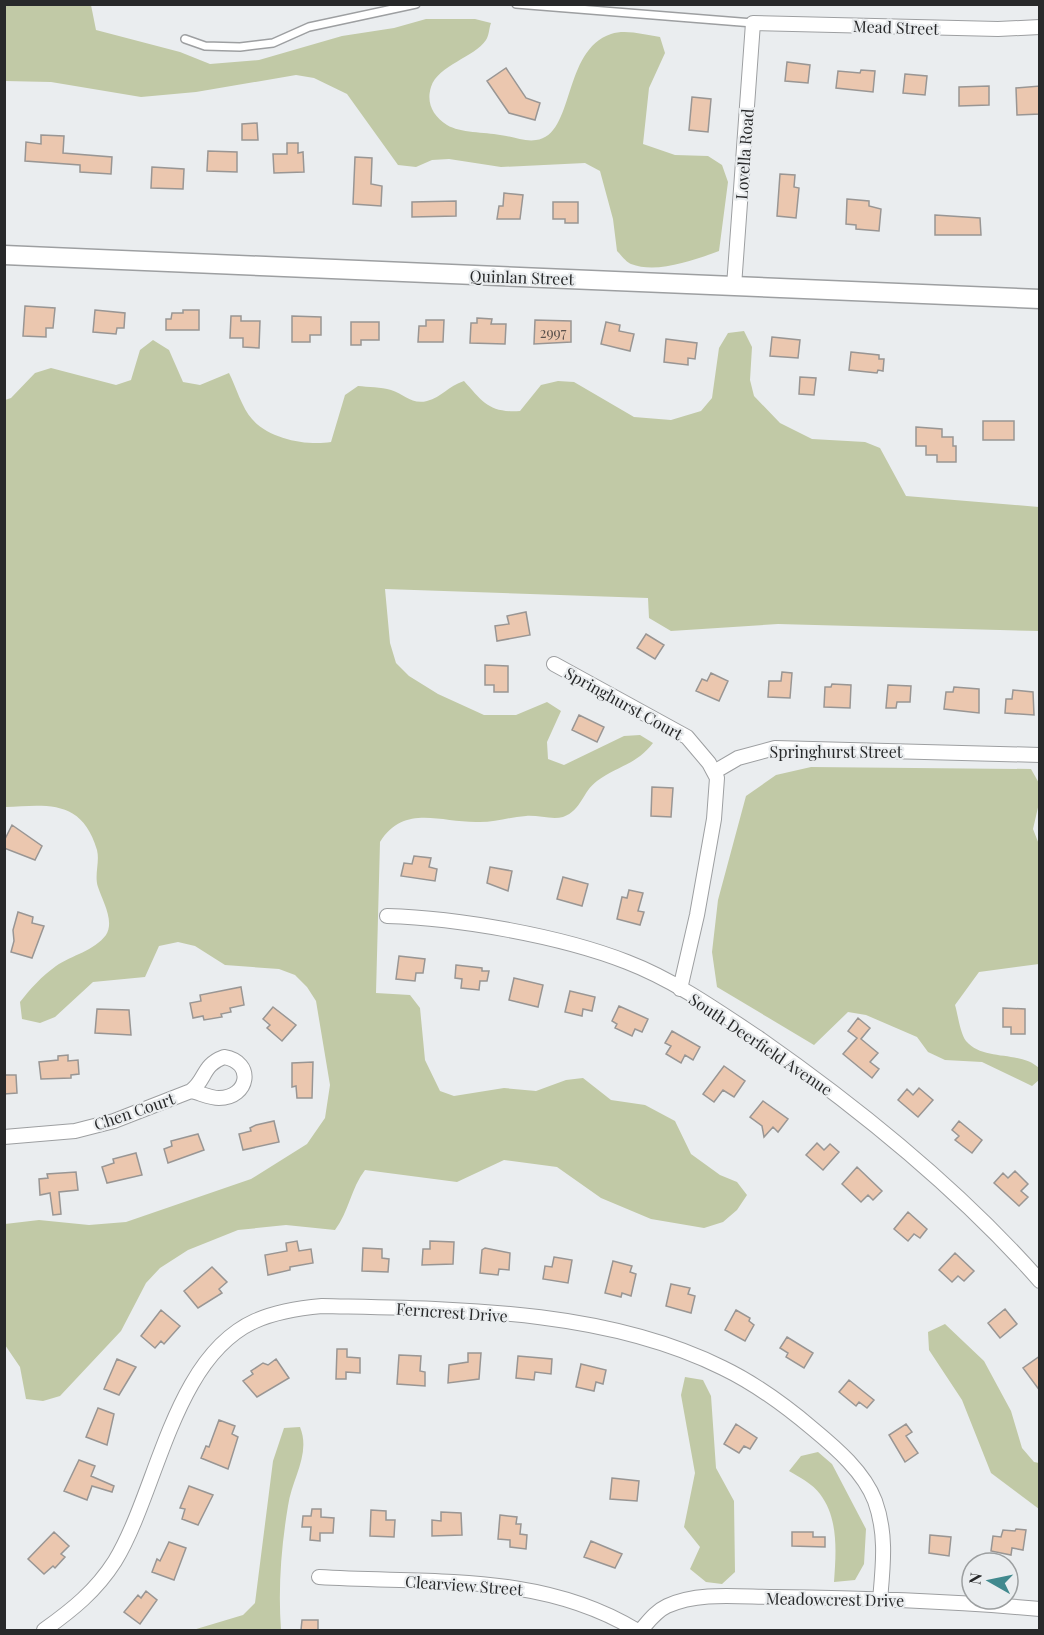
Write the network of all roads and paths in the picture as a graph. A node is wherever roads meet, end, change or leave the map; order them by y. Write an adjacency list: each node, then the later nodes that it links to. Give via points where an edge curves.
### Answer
1 (416, 4): 5 (lane, via 309,27 273,43 205,46)
2 (516, 4): 3 (lane)
3 (753, 23): 4 (street, Mead Street); 7 (street, Lovella Road)
4 (1040, 27)
5 (185, 39)
6 (4, 255): 7 (street, Quinlan Street)
7 (734, 286): 8 (street, Quinlan Street)
8 (1040, 299)
9 (554, 664): 11 (street, Springhurst Court, via 687,737)
10 (1040, 755): 11 (street, Springhurst Street, via 775,748 738,758)
11 (714, 771): 13 (street, via 714,819)
12 (387, 916): 13 (street, South Deerfield Avenue, via 422,917 541,937 627,962)
13 (680, 989): 16 (street, South Deerfield Avenue, via 806,1071 909,1154 998,1234)
14 (191, 1091): 15 (street, Chen Court, via 104,1124 75,1131)
15 (4, 1137)
16 (1040, 1281)
17 (319, 1577): 21 (street, Clearview Street, via 514,1586 576,1602)
18 (880, 1600): 19 (street, Meadowcrest Drive); 20 (street, Ferncrest Drive, via 884,1545 880,1518 874,1498 860,1476 840,1452 798,1416 724,1368 662,1343 595,1325 491,1314 322,1306 256,1320 222,1344 208,1360 183,1401 116,1559 83,1602); 22 (street, Meadowcrest Drive, via 693,1598 668,1606)
19 (1040, 1609)
20 (44, 1630)
21 (636, 1630)
22 (641, 1630)

